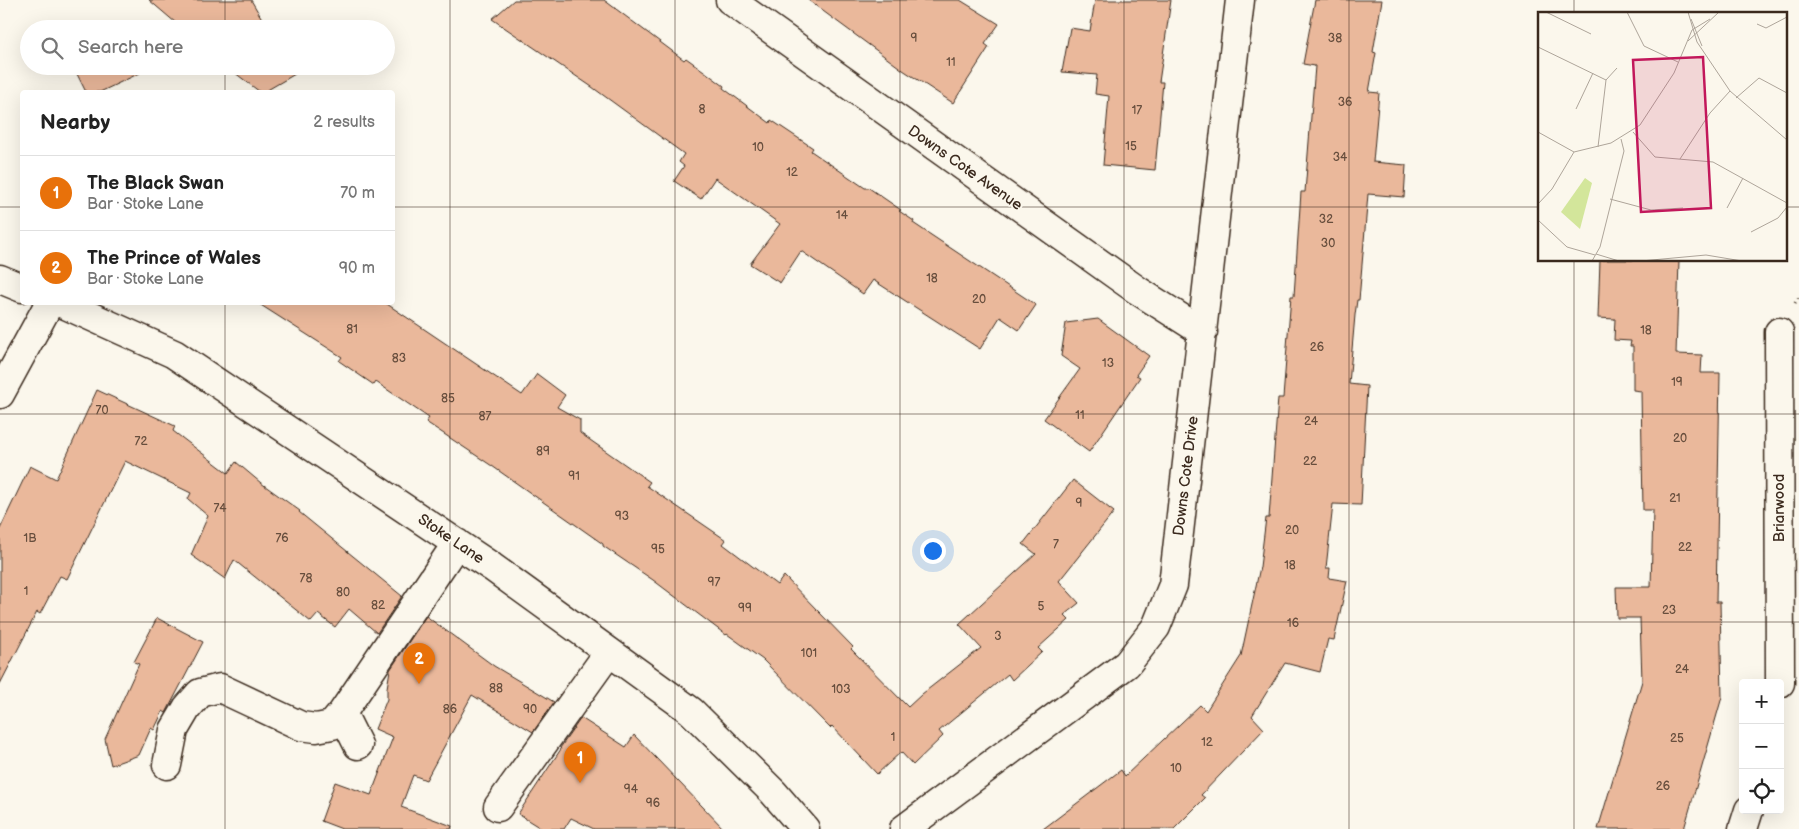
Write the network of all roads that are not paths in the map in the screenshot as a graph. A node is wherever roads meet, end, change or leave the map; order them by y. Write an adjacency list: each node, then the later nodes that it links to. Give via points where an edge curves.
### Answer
1 (730, 0): 7 (street, Downs Cote Avenue, via 1136,290)
2 (1240, 0): 7 (street, Downs Cote Drive)
3 (0, 279): 4 (street)
4 (20, 287)
5 (48, 305): 9 (street)
6 (66, 305): 10 (street, Stoke Lane, via 174,354)
7 (1203, 332): 19 (street, Downs Cote Drive, via 1173,586 1156,627 1127,664)
8 (1779, 332): 12 (street, Briarwood)
9 (0, 394)
10 (457, 543): 11 (street, Stoke Lane); 13 (street)
11 (609, 652): 16 (street); 18 (street, Stoke Lane, via 690,711 773,792)
12 (1780, 679)
13 (342, 713): 14 (street); 15 (street, via 332,725 301,726 220,688 200,693 174,730)
14 (358, 745)
15 (167, 765)
16 (498, 807)
17 (1748, 814): 20 (street)
18 (805, 829)
19 (904, 829)
20 (1743, 829)

